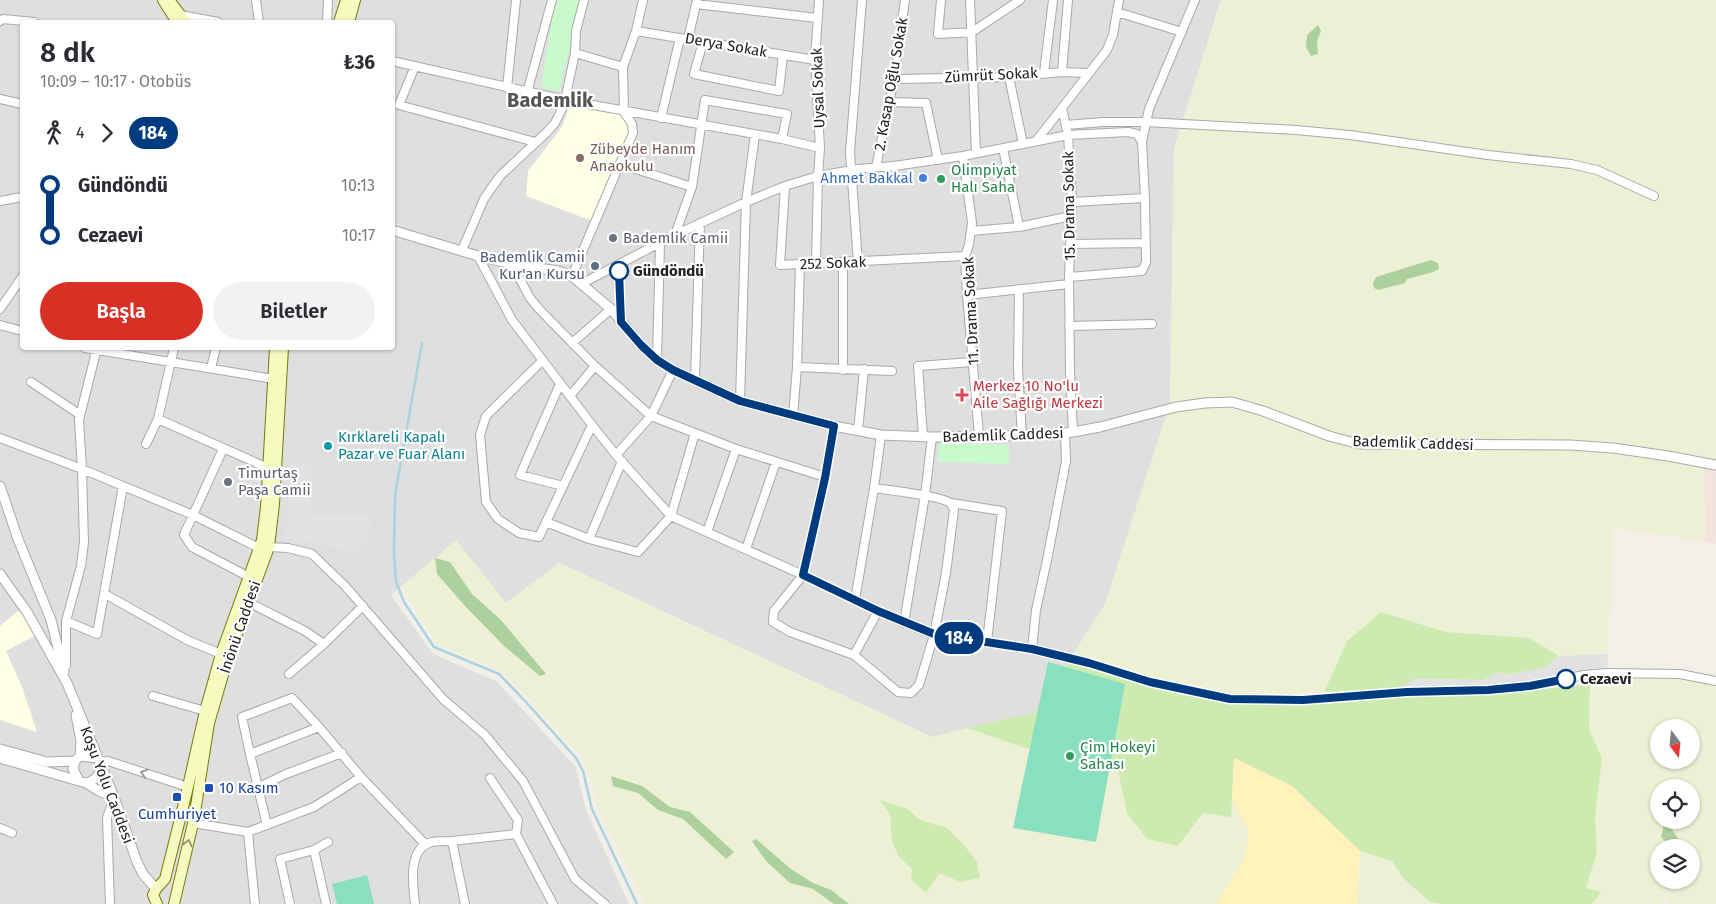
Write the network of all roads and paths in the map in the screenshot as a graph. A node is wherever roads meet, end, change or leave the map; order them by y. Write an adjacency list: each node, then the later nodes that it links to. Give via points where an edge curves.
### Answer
1 (163, 0): 25 (main road)
2 (169, 0): 25 (main road)
3 (256, 0): 26 (street)
4 (328, 0): 27 (street)
5 (346, 0): 28 (main road)
6 (355, 0): 29 (main road)
7 (516, 0): 48 (street)
8 (552, 0): 49 (street)
9 (584, 0): 36 (street, via 576,31)
10 (643, 0): 31 (street)
11 (819, 0): 23 (street, Uysal Sokak)
12 (862, 0): 74 (street)
13 (906, 0): 47 (street, 2. Kasap Oğlu Sokak)
14 (941, 0): 32 (street, via 938,34)
15 (970, 0): 32 (street)
16 (1020, 0): 32 (street)
17 (1053, 0): 43 (street)
18 (1068, 0): 42 (street)
19 (1119, 0): 22 (street)
20 (1195, 0): 33 (street)
21 (697, 2): 23 (street); 34 (street)
22 (1117, 12): 33 (street); 44 (street, via 1107,50)
23 (817, 18): 38 (street, Uysal Sokak)
24 (20, 20): 30 (street, via 2,18)
25 (181, 20)
26 (259, 20)
27 (327, 20)
28 (340, 20)
29 (350, 20)
30 (0, 21)
31 (636, 31): 34 (street, Derya Sokak); 41 (street)
32 (972, 32): 46 (street)
33 (1182, 32): 57 (street)
34 (684, 38): 35 (street, Derya Sokak); 56 (street)
35 (703, 42): 37 (street, Derya Sokak); 37 (street, via 694,74 779,91)
36 (575, 53): 41 (street); 51 (street)
37 (783, 55): 38 (street, Derya Sokak)
38 (815, 60): 67 (street, Uysal Sokak)
39 (395, 62): 40 (street)
40 (415, 66): 48 (street); 63 (street, via 399,105)
41 (623, 67): 55 (street)
42 (1062, 72): 43 (street, Zümrüt Sokak); 44 (street, Zümrüt Sokak)
43 (1044, 73): 45 (street, Zümrüt Sokak)
44 (1088, 73): 54 (street)
45 (1009, 77): 46 (street, Zümrüt Sokak); 66 (street)
46 (972, 78): 47 (street, Zümrüt Sokak); 69 (street)
47 (894, 79): 52 (street, 2. Kasap Oğlu Sokak)
48 (506, 88): 49 (street)
49 (527, 93): 51 (street)
50 (0, 99): 53 (street)
51 (565, 100): 55 (street); 63 (street, via 555,123)
52 (890, 102): 71 (street, via 926,104); 73 (street, 2. Kasap Oğlu Sokak)
53 (20, 104)
54 (1062, 108): 59 (street, 15. Drama Sokak); 64 (street)
55 (624, 112): 56 (street); 72 (street, via 634,133)
56 (660, 118): 58 (street)
57 (1146, 122): 59 (street); 65 (street); 78 (street, via 1350,135 1571,164 1597,170)
58 (701, 125): 60 (street); 62 (street, via 705,100 787,114); 77 (street)
59 (1066, 125): 61 (street, 15. Drama Sokak)
60 (755, 135): 62 (street); 82 (street)
61 (1068, 136): 64 (street); 65 (street, via 1128,132 1137,134); 83 (street, 15. Drama Sokak)
62 (782, 139): 67 (street)
63 (535, 142): 93 (street, via 492,187)
64 (1036, 142): 66 (street)
65 (1142, 142): 80 (street)
66 (1023, 144): 68 (street)
67 (820, 148): 75 (street, Uysal Sokak)
68 (1002, 148): 69 (street); 86 (street)
69 (976, 153): 70 (street)
70 (964, 156): 71 (street); 88 (street, 11. Drama Sokak)
71 (938, 160): 73 (street)
72 (620, 164): 77 (street); 102 (street)
73 (876, 167): 74 (street)
74 (851, 170): 75 (street); 96 (street)
75 (818, 176): 76 (street); 97 (street, Uysal Sokak)
76 (785, 186): 82 (street); 100 (street, 252 Sokak, via 780,265)
77 (692, 187): 89 (street)
78 (1654, 196)
79 (20, 198): 81 (street)
80 (1145, 198): 83 (street); 91 (street)
81 (0, 201)
82 (746, 202): 85 (street); 138 (street)
83 (1072, 202): 84 (street, 15. Drama Sokak)
84 (1071, 216): 86 (street); 92 (street, 15. Drama Sokak)
85 (700, 223): 89 (street); 134 (street)
86 (1019, 227): 88 (street)
87 (395, 231): 93 (street, Bademlik Caddesi)
88 (972, 231): 95 (street, 11. Drama Sokak)
89 (675, 235): 90 (street)
90 (660, 243): 101 (street); 123 (street)
91 (1145, 243): 92 (street); 104 (street, via 1146,262 1142,270)
92 (1070, 244): 104 (street, 15. Drama Sokak)
93 (462, 250): 94 (street, Bademlik Caddesi)
94 (478, 256): 99 (street, Bademlik Caddesi); 122 (street, via 512,320)
95 (965, 256): 96 (street, 252 Sokak); 107 (street, 11. Drama Sokak)
96 (858, 262): 98 (street, 252 Sokak)
97 (816, 263): 98 (street, 252 Sokak); 100 (street, 252 Sokak)
98 (843, 263): 131 (street)
99 (512, 264): 102 (street, Bademlik Caddesi); 115 (street, via 534,304)
100 (800, 264): 127 (street)
101 (619, 265): 105 (street); 110 (street)
102 (572, 276): 105 (street, Bademlik Caddesi)
103 (20, 281): 108 (street)
104 (1069, 281): 106 (street); 113 (street, 15. Drama Sokak)
105 (582, 284): 109 (street, Bademlik Caddesi)
106 (1019, 289): 107 (street); 151 (street, via 1018,369)
107 (967, 295): 125 (street, 11. Drama Sokak)
108 (0, 309)
109 (611, 309): 110 (street, Bademlik Caddesi); 115 (street)
110 (621, 322): 123 (street, Bademlik Caddesi)
111 (1152, 324): 113 (street)
112 (0, 325): 114 (street)
113 (1069, 326): 147 (street, 15. Drama Sokak)
114 (20, 330)
115 (572, 343): 126 (street)
116 (97, 350): 142 (street)
117 (103, 350): 124 (street)
118 (174, 350): 124 (street)
119 (216, 350): 128 (street)
120 (275, 350): 133 (main road, İnönü Caddesi)
121 (283, 350): 174 (main road, İnönü Caddesi, via 274,504)
122 (543, 360): 136 (street); 171 (street, via 486,416 480,434 486,502 498,519 519,533 539,537)
123 (657, 360): 130 (street, Bademlik Caddesi)
124 (172, 361): 128 (street); 141 (street)
125 (972, 362): 149 (street, via 918,366); 150 (street, 11. Drama Sokak)
126 (595, 366): 137 (street); 139 (street)
127 (798, 367): 131 (street); 140 (street)
128 (211, 368): 133 (street)
129 (864, 369): 131 (street); 132 (street); 145 (street)
130 (673, 370): 134 (street, Bademlik Caddesi); 139 (street)
131 (844, 370)
132 (892, 370)
133 (274, 379): 160 (main road, İnönü Caddesi)
134 (695, 380): 138 (street, Bademlik Caddesi)
135 (31, 382): 142 (street, via 79,414)
136 (560, 384): 137 (street); 165 (street, via 520,475)
137 (570, 396): 143 (street)
138 (740, 401): 140 (street, Bademlik Caddesi)
139 (651, 416): 146 (street); 156 (street)
140 (793, 416): 144 (street, Bademlik Caddesi)
141 (158, 419): 153 (street); 154 (street)
142 (79, 420): 161 (street)
143 (592, 425): 156 (street); 165 (street)
144 (834, 426): 145 (street, Bademlik Caddesi); 162 (street)
145 (858, 431): 148 (street, Bademlik Caddesi)
146 (695, 433): 155 (street); 170 (street)
147 (1069, 433): 151 (street, Bademlik Caddesi); 159 (street, Bademlik Caddesi, via 1176,407 1232,402 1359,444 1570,445 1613,448); 189 (street, 15. Drama Sokak, via 1036,610)
148 (881, 435): 149 (street, Bademlik Caddesi); 166 (street)
149 (927, 436): 150 (street, Bademlik Caddesi); 167 (street)
150 (979, 436): 151 (street, Bademlik Caddesi)
151 (1022, 436)
152 (0, 438): 161 (street)
153 (146, 444)
154 (222, 449): 160 (street); 169 (street)
155 (736, 449): 158 (street); 172 (street)
156 (616, 455): 157 (street)
157 (622, 461): 170 (street); 173 (street)
158 (776, 462): 162 (street); 175 (street)
159 (1716, 465)
160 (268, 468): 174 (main road, İnönü Caddesi)
161 (82, 469): 164 (street); 184 (street, via 84,542)
162 (825, 478): 177 (street)
163 (0, 486): 194 (street, via 51,620)
164 (123, 486): 169 (street); 179 (street)
165 (563, 486): 171 (street)
166 (874, 488): 167 (street); 180 (street)
167 (925, 495): 168 (street); 185 (street)
168 (951, 503): 186 (street, via 954,514); 187 (street, via 1002,511)
169 (193, 515): 174 (street); 178 (street, via 184,535 192,546)
170 (671, 516): 172 (street); 173 (street, via 638,552)
171 (546, 522): 173 (street)
172 (707, 532): 175 (street)
173 (589, 539)
174 (264, 548): 178 (main road, İnönü Caddesi); 181 (main road, İnönü Caddesi); 182 (street, via 288,548 312,554)
175 (746, 549): 177 (street)
176 (0, 574): 194 (street, Koşu Yolu Caddesi, via 27,612)
177 (803, 575): 180 (street); 191 (street, via 774,611 773,622 790,632)
178 (248, 577): 190 (main road, İnönü Caddesi)
179 (105, 594): 184 (street, via 97,634); 190 (street, via 187,640)
180 (855, 600): 183 (street)
181 (248, 602): 188 (street); 211 (main road, İnönü Caddesi, via 209,723)
182 (363, 606): 188 (street); 231 (street, via 443,699 485,735 523,782 575,879)
183 (878, 611): 185 (street); 191 (street)
184 (66, 621): 194 (street)
185 (904, 623): 186 (street)
186 (934, 634): 187 (street); 191 (street, via 919,685 911,694 898,692)
187 (987, 642): 189 (street)
188 (324, 644): 192 (street)
189 (1032, 649): 193 (street, via 1150,682 1230,699 1303,700 1488,690 1606,673 1680,674)
190 (221, 654): 197 (main road, İnönü Caddesi)
191 (854, 655)
192 (288, 674)
193 (1716, 680)
194 (67, 683): 196 (street, Koşu Yolu Caddesi)
195 (153, 696): 197 (street)
196 (74, 700): 203 (street, Koşu Yolu Caddesi, via 81,741); 204 (street, Koşu Yolu Caddesi)
197 (205, 712): 208 (main road, İnönü Caddesi)
198 (319, 727): 200 (street); 201 (street); 201 (street, via 292,698 242,717)
199 (0, 749): 203 (street, via 47,762)
200 (342, 752): 205 (street); 209 (street)
201 (250, 754): 209 (street)
202 (0, 758): 207 (street)
203 (77, 759): 204 (street); 207 (street, Koşu Yolu Caddesi, via 73,769)
204 (100, 762): 207 (street, via 96,778 92,782); 208 (street, one-way to 204, via 108,761); 210 (street, Koşu Yolu Caddesi)
205 (361, 777): 212 (street, via 314,807); 219 (street)
206 (490, 778): 216 (street, via 518,820)
207 (83, 782): 210 (street)
208 (188, 787): 221 (main road, İnönü Caddesi, via 165,879)
209 (258, 788): 212 (street)
210 (114, 798): 221 (street, Koşu Yolu Caddesi, via 140,870); 223 (street, via 107,818)
211 (193, 824): 214 (street); 222 (main road, İnönü Caddesi, one-way to 211)
212 (267, 826): 214 (street)
213 (0, 828): 215 (street)
214 (248, 832): 225 (street)
215 (12, 833)
216 (516, 834): 217 (street); 230 (street)
217 (452, 841): 219 (street); 229 (street)
218 (328, 842): 220 (street)
219 (426, 845): 228 (street, via 416,856 413,867)
220 (314, 850): 226 (street, via 280,859); 227 (street)
221 (158, 888): 222 (main road, via 165,885 174,889); 224 (main road, via 154,898)
222 (174, 901)
223 (110, 904)
224 (157, 904)
225 (255, 904)
226 (290, 904)
227 (326, 904)
228 (415, 904)
229 (465, 904)
230 (552, 904)
231 (605, 904)

